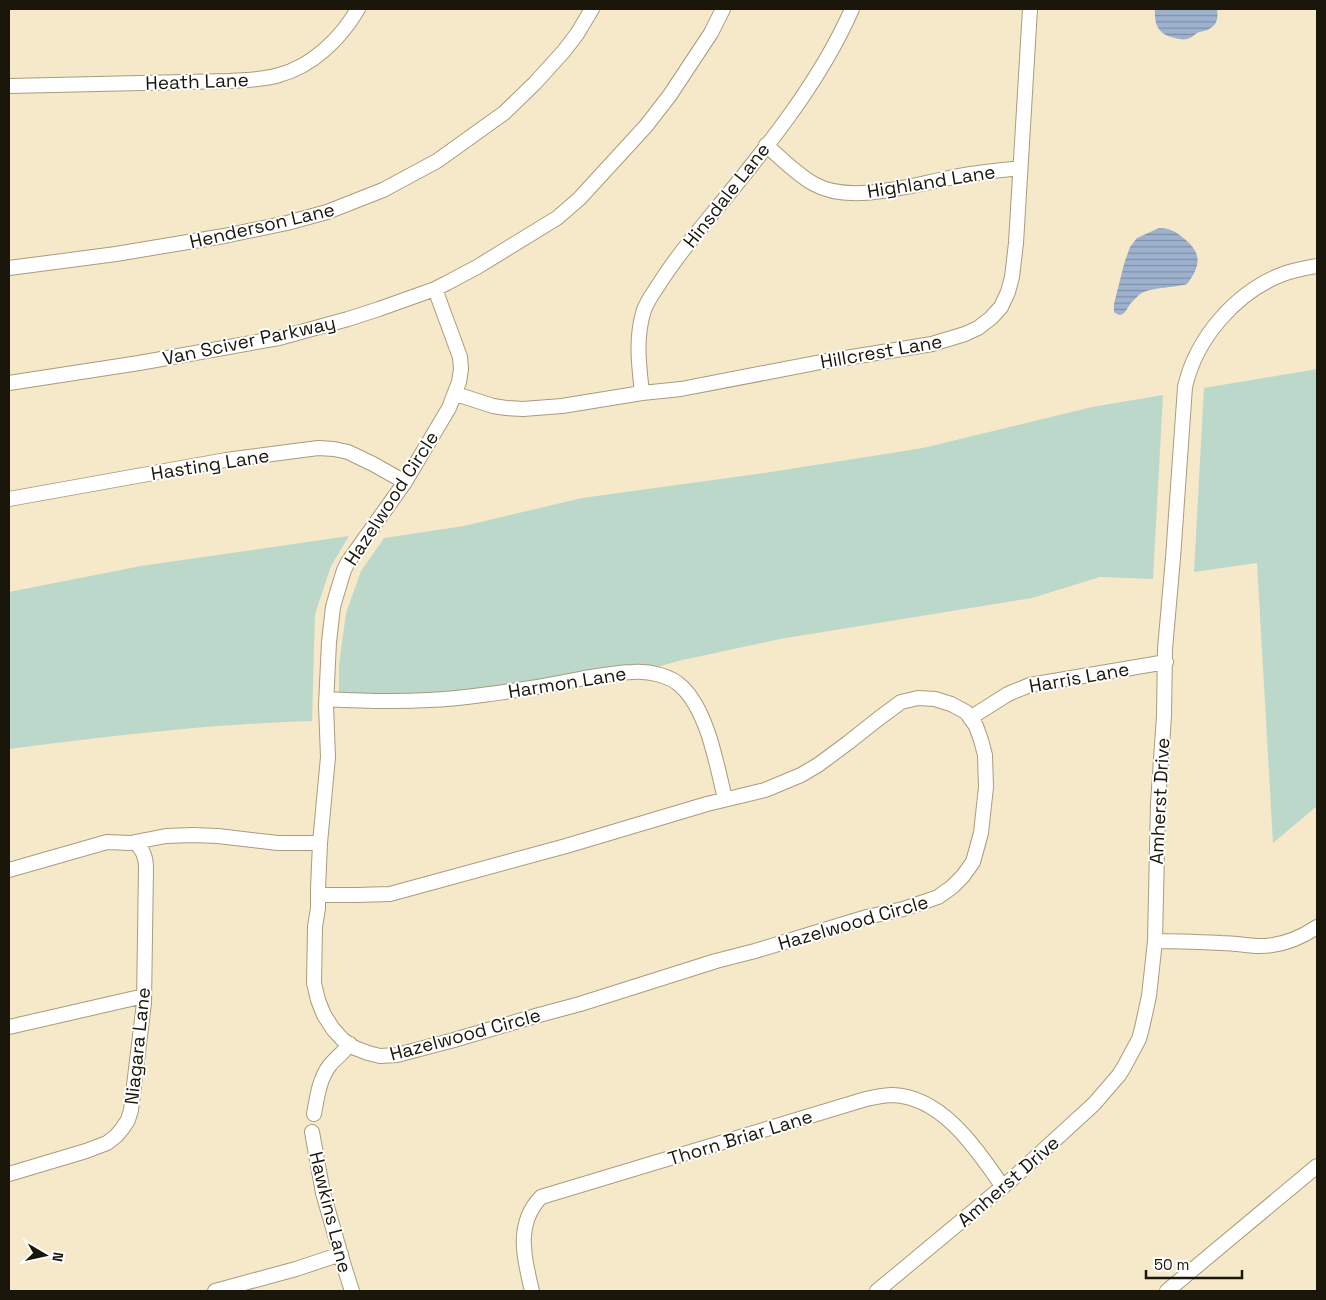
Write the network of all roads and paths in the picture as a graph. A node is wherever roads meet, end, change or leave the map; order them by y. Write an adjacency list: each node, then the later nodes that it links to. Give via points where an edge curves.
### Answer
1 (358, 9): 6 (street, Heath Lane, via 345,29 321,53 295,70 280,75 229,81)
2 (592, 9): 10 (street, Henderson Lane, via 564,51 509,108 437,161 383,190 287,223 116,254)
3 (723, 9): 11 (street, Van Sciver Parkway, via 670,95 579,199 544,227)
4 (852, 9): 7 (street, Hinsdale Lane, via 820,70)
5 (1030, 9): 8 (street, Hillcrest Lane)
6 (9, 86)
7 (766, 145): 8 (street, Highland Lane, via 814,184 846,192 898,189 945,178); 13 (street, Hinsdale Lane, via 651,294 639,333)
8 (1020, 168): 13 (street, Hillcrest Lane, via 1012,277 1002,306 978,328 948,340 914,348)
9 (1317, 266): 17 (street, Amherst Drive, via 1282,274 1230,308 1202,344 1188,372)
10 (9, 268)
11 (435, 288): 12 (street, Van Sciver Parkway, via 348,319 279,338); 14 (street, Hazelwood Circle, via 460,357 460,382)
12 (9, 383)
13 (642, 393): 14 (street, Hillcrest Lane, via 523,409 493,406)
14 (456, 394): 15 (street, Hazelwood Circle)
15 (405, 482): 16 (street, Hasting Lane, via 348,452 318,448); 18 (street, Hazelwood Circle, via 353,555 340,580 330,624)
16 (9, 499)
17 (1166, 662): 19 (street, Harris Lane, via 1030,685 1008,694); 26 (street, Amherst Drive)
18 (326, 699): 20 (street, Harmon Lane, via 447,699 614,674 651,673 682,686 692,699 715,754); 22 (street, Hazelwood Circle, via 328,757)
19 (970, 718): 20 (street, Hazelwood Circle, via 966,712 935,699 901,702 801,776 765,790); 29 (street, Hazelwood Circle, via 976,726 985,755 986,787 981,833 973,862 952,887 938,897 397,1055 380,1056)
20 (725, 800): 24 (street, Hazelwood Circle, via 390,894)
21 (135, 842): 22 (street, via 193,835 278,843); 23 (street, via 107,842); 27 (street, Niagara Lane, via 146,860)
22 (320, 843): 24 (street, Hazelwood Circle)
23 (9, 870)
24 (318, 895): 29 (street, Hazelwood Circle, via 314,983 324,1016)
25 (1317, 927): 26 (street, via 1291,941 1257,946)
26 (1155, 941): 34 (street, Amherst Drive, via 1148,1006 1139,1039 1124,1067 1094,1104)
27 (144, 996): 28 (street); 33 (street, Niagara Lane, via 131,1110 122,1129 112,1140 97,1147)
28 (9, 1027)
29 (350, 1044): 30 (street, via 324,1074)
30 (314, 1114)
31 (312, 1132): 35 (street, Hawkins Lane, via 323,1193)
32 (1317, 1166): 40 (street)
33 (9, 1174)
34 (1003, 1187): 38 (street, Thorn Briar Lane, via 975,1148 935,1109 900,1096 866,1099 541,1197 525,1223 525,1256); 39 (street, Amherst Drive)
35 (341, 1254): 36 (street); 37 (street, Hawkins Lane)
36 (215, 1291)
37 (352, 1291)
38 (532, 1291)
39 (877, 1291)
40 (1167, 1291)

